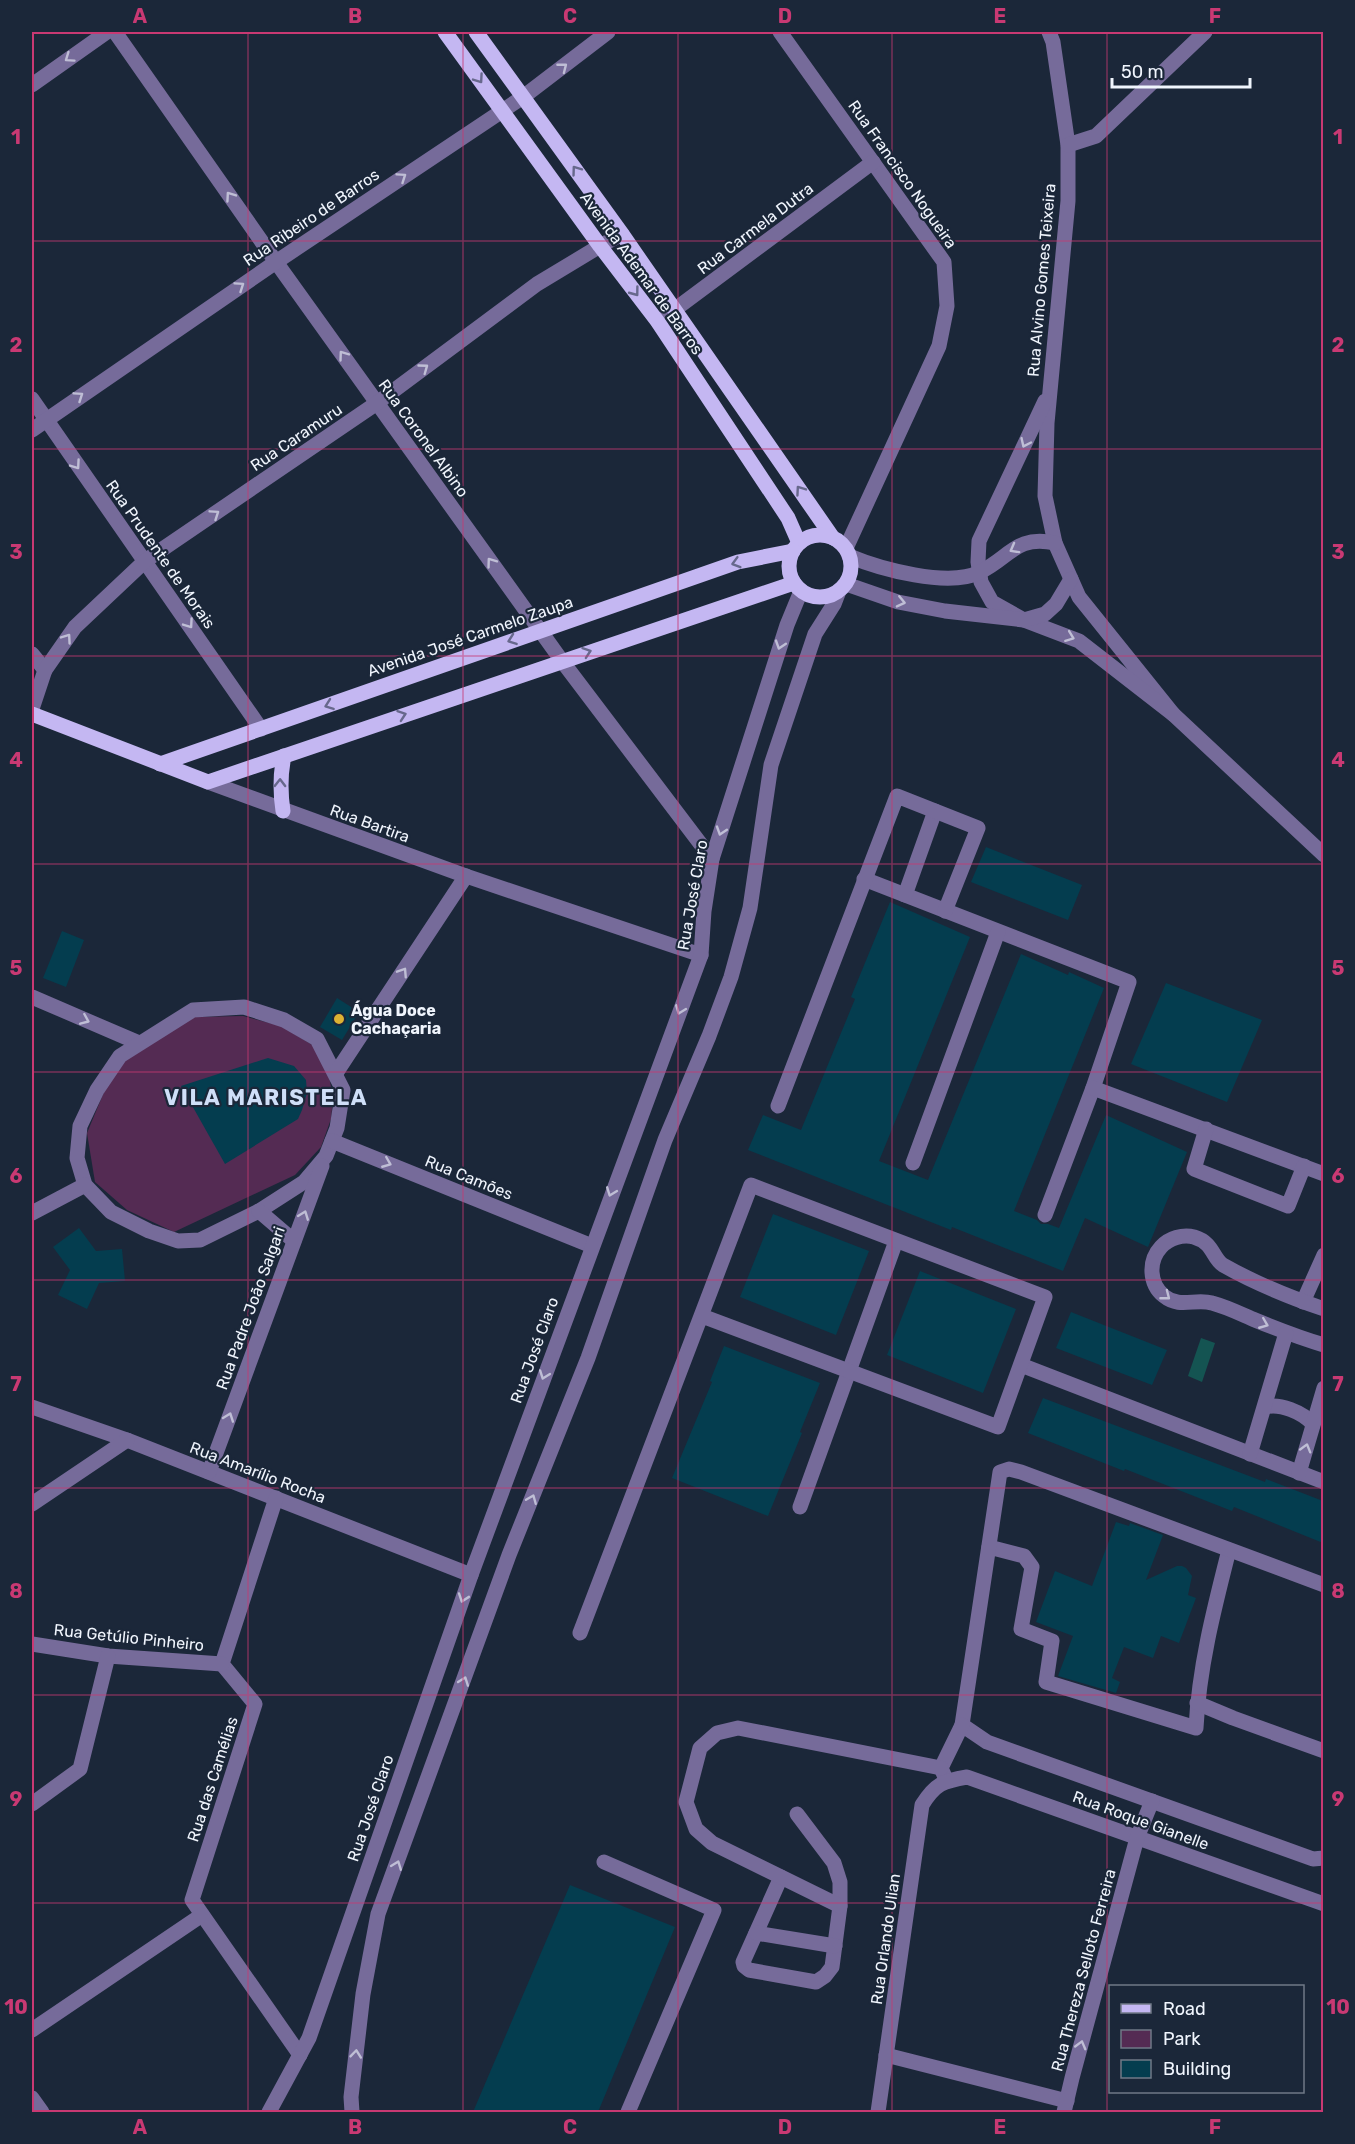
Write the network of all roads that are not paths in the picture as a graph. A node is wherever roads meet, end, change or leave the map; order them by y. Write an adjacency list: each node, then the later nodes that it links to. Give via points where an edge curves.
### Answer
1 (107, 32): 9 (street, one-way to 9)
2 (115, 32): 16 (street, Rua Coronel Albino, one-way to 2)
3 (445, 32): 11 (main road, Avenida Ademar de Barros, one-way to 11)
4 (476, 32): 10 (main road, Avenida Ademar de Barros)
5 (608, 32): 10 (street, Rua Ribeiro de Barros, one-way to 5)
6 (780, 32): 13 (street, Rua Francisco Nogueira)
7 (1049, 32): 12 (street, Rua Alvino Gomes Teixeira)
8 (1205, 32): 12 (street, via 1096,136)
9 (32, 85)
10 (523, 97): 11 (street, Rua Ribeiro de Barros); 14 (main road, Avenida Ademar de Barros, one-way to 10)
11 (502, 111): 15 (main road, Avenida Ademar de Barros); 16 (street, Rua Ribeiro de Barros, one-way to 11)
12 (1068, 145): 19 (street, Rua Alvino Gomes Teixeira, via 1068,201)
13 (873, 162): 17 (street, Rua Carmela Dutra); 27 (street, Rua Francisco Nogueira, via 944,262 947,306 939,346)
14 (622, 234): 15 (street, Rua Caramuru); 17 (main road, Avenida Ademar de Barros)
15 (600, 246): 18 (main road, Avenida Ademar de Barros, one-way to 18); 21 (street, Rua Caramuru, one-way to 15, via 537,284)
16 (276, 262): 21 (street, Rua Coronel Albino, one-way to 16); 22 (street, Rua Ribeiro de Barros, one-way to 16)
17 (674, 310): 18 (street, Rua Carmela Dutra); 24 (main road, Avenida Ademar de Barros, one-way to 17)
18 (658, 322): 26 (main road, Avenida Ademar de Barros, via 788,518)
19 (1050, 390): 25 (street, Rua Alvino Gomes Teixeira, via 1045,495); 29 (street, Rua Alvino Gomes Teixeira, one-way to 29, via 979,541)
20 (32, 399): 22 (street, Rua Prudente de Morais)
21 (377, 403): 28 (street, Rua Caramuru, one-way to 21); 34 (street, Rua Coronel Albino, one-way to 21)
22 (45, 420): 23 (street, Rua Ribeiro de Barros); 28 (street, Rua Prudente de Morais, one-way to 28)
23 (32, 430)
24 (833, 538): 26 (main road, via 815,536); 27 (main road)
25 (1054, 543): 29 (street, one-way to 29, via 1028,542); 30 (street, Rua Alvino Gomes Teixeira)
26 (796, 547): 31 (main road, via 789,567); 34 (main road, Avenida José Carmelo Zaupa, one-way to 34, via 738,562)
27 (848, 552): 29 (street, via 865,562 939,578); 32 (main road, via 850,575)
28 (145, 561): 37 (street, Rua Caramuru, one-way to 28, via 75,627); 41 (street, Rua Prudente de Morais, one-way to 41)
29 (980, 572): 33 (street, Rua Alvino Gomes Teixeira, via 981,582 993,602)
30 (1071, 579): 33 (street, via 1046,614); 40 (street, Rua Alvino Gomes Teixeira, via 1079,597)
31 (798, 587): 32 (main road, via 820,597); 36 (main road, one-way to 31); 48 (street, Rua José Claro, one-way to 48)
32 (842, 588): 33 (street, one-way to 33, via 945,611); 124 (street, one-way to 32, via 363,1994 378,1914 509,1555 588,1358 665,1140 731,977 750,908 771,765 815,634)
33 (1024, 620): 40 (street, Rua Alvino Gomes Teixeira, one-way to 40, via 1079,641)
34 (540, 630): 36 (street, Rua Coronel Albino); 41 (main road, Avenida José Carmelo Zaupa, one-way to 41)
35 (32, 654): 37 (street)
36 (562, 661): 42 (main road, one-way to 36); 48 (street, Rua Coronel Albino)
37 (45, 670): 38 (street, Rua Caramuru)
38 (32, 709)
39 (32, 714): 43 (main road, Rua Bartira)
40 (1173, 714): 47 (street, Rua Alvino Gomes Teixeira)
41 (261, 729): 43 (main road, Avenida José Carmelo Zaupa)
42 (284, 756): 44 (main road); 45 (main road, one-way to 42, via 279,790)
43 (160, 764): 44 (main road, Rua Bartira)
44 (208, 782): 45 (street, Rua Bartira)
45 (283, 811): 49 (street, Rua Bartira)
46 (936, 811): 50 (street, via 897,796); 51 (street); 52 (street, via 978,828)
47 (1323, 855)
48 (712, 859): 54 (street, Rua José Claro)
49 (466, 876): 54 (street, Rua Bartira); 57 (street, one-way to 49)
50 (864, 879): 51 (street); 59 (street)
51 (904, 895): 52 (street)
52 (945, 911): 53 (street)
53 (998, 932): 58 (street, via 1129,982); 63 (street)
54 (701, 955): 72 (street, Rua José Claro, one-way to 72)
55 (32, 997): 56 (street, one-way to 56)
56 (139, 1043): 57 (street, Rua Padre João Salgari, via 193,1010 244,1007 284,1020 317,1039); 66 (street, Rua Padre João Salgari, via 120,1056 97,1090 80,1126 77,1158)
57 (336, 1073): 61 (street, Rua Padre João Salgari, via 343,1090)
58 (1093, 1088): 60 (street); 69 (street)
59 (778, 1106)
60 (1206, 1129): 64 (street); 64 (street, via 1194,1169 1288,1206)
61 (332, 1141): 62 (street, Rua Padre João Salgari); 72 (street, Rua Camões, one-way to 72)
62 (326, 1156): 67 (street, via 304,1182); 70 (street, Rua Padre João Salgari, one-way to 62)
63 (913, 1163)
64 (1304, 1166): 65 (street)
65 (1323, 1174)
66 (85, 1185): 67 (street, via 111,1212 178,1240 200,1240); 68 (street)
67 (259, 1211): 70 (street)
68 (32, 1213)
69 (1045, 1215)
70 (294, 1240): 87 (street, Rua Padre João Salgari, one-way to 70)
71 (896, 1241): 76 (street, via 751,1185); 79 (street, via 1045,1297); 80 (street)
72 (591, 1246): 95 (street, Rua José Claro, one-way to 95)
73 (1323, 1255): 74 (street)
74 (1303, 1302): 75 (street); 77 (street, one-way to 77, via 1220,1263 1204,1241 1193,1237 1171,1239 1155,1255 1152,1277 1163,1296 1173,1302 1210,1302)
75 (1323, 1309)
76 (702, 1316): 80 (street); 97 (street)
77 (1286, 1333): 78 (street); 83 (street)
78 (1323, 1346)
79 (1021, 1365): 80 (street, via 998,1427); 86 (street)
80 (848, 1370): 92 (street)
81 (1323, 1388): 84 (street)
82 (32, 1407): 85 (street, Rua Amarílio Rocha)
83 (1265, 1407): 84 (street, via 1275,1404 1307,1417); 86 (street)
84 (1313, 1424): 88 (street, one-way to 84)
85 (127, 1440): 87 (street, Rua Amarílio Rocha); 91 (street)
86 (1250, 1454): 88 (street)
87 (208, 1472): 90 (street, Rua Amarílio Rocha)
88 (1299, 1473): 89 (street)
89 (1323, 1482)
90 (276, 1498): 95 (street, Rua Amarílio Rocha); 100 (street)
91 (32, 1504)
92 (800, 1507)
93 (989, 1547): 94 (street, Rua Orlando Ulian, via 1000,1472 1009,1469); 101 (street, via 1024,1556 1032,1567 1021,1629 1052,1641 1046,1682 1196,1728); 102 (street, Rua Orlando Ulian)
94 (1229, 1550): 96 (street); 101 (street, via 1204,1651)
95 (471, 1575): 118 (street, Rua José Claro, one-way to 118)
96 (1323, 1585)
97 (580, 1633)
98 (32, 1644): 99 (street, Rua Getúlio Pinheiro)
99 (108, 1656): 100 (street, Rua Getúlio Pinheiro); 106 (street, via 80,1769)
100 (222, 1664): 114 (street, Rua das Camélias, via 255,1704 192,1900)
101 (1197, 1703): 103 (street)
102 (962, 1725): 104 (street, Rua Orlando Ulian); 105 (street, via 987,1742)
103 (1323, 1751)
104 (944, 1774): 108 (street, Rua Roque Gianelle, via 967,1777); 111 (street, Rua Roque Gianelle, via 738,1728 717,1733 700,1748 686,1802 696,1828 712,1843); 119 (street, Rua Orlando Ulian, via 922,1805)
105 (1152, 1802): 108 (street, Rua Thereza Selloto Ferreira); 109 (street, via 1313,1859)
106 (32, 1804)
107 (797, 1814): 113 (street, via 834,1863 840,1882)
108 (1137, 1838): 112 (street, Rua Roque Gianelle); 121 (street, Rua Thereza Selloto Ferreira, one-way to 108)
109 (1323, 1858)
110 (604, 1862): 125 (street, via 714,1910)
111 (781, 1877): 113 (street, Rua Roque Gianelle); 115 (street)
112 (1323, 1904)
113 (840, 1906): 116 (street)
114 (202, 1915): 117 (street); 118 (street, Rua das Camélias)
115 (756, 1933): 116 (street); 116 (street, via 744,1966 816,1982 832,1967)
116 (835, 1946)
117 (32, 2030)
118 (300, 2055): 123 (street, Rua José Claro)
119 (886, 2055): 121 (street); 126 (street, Rua Orlando Ulian)
120 (32, 2098): 122 (street)
121 (1066, 2107)
122 (42, 2112)
123 (269, 2112)
124 (352, 2112)
125 (628, 2112)
126 (878, 2112)

